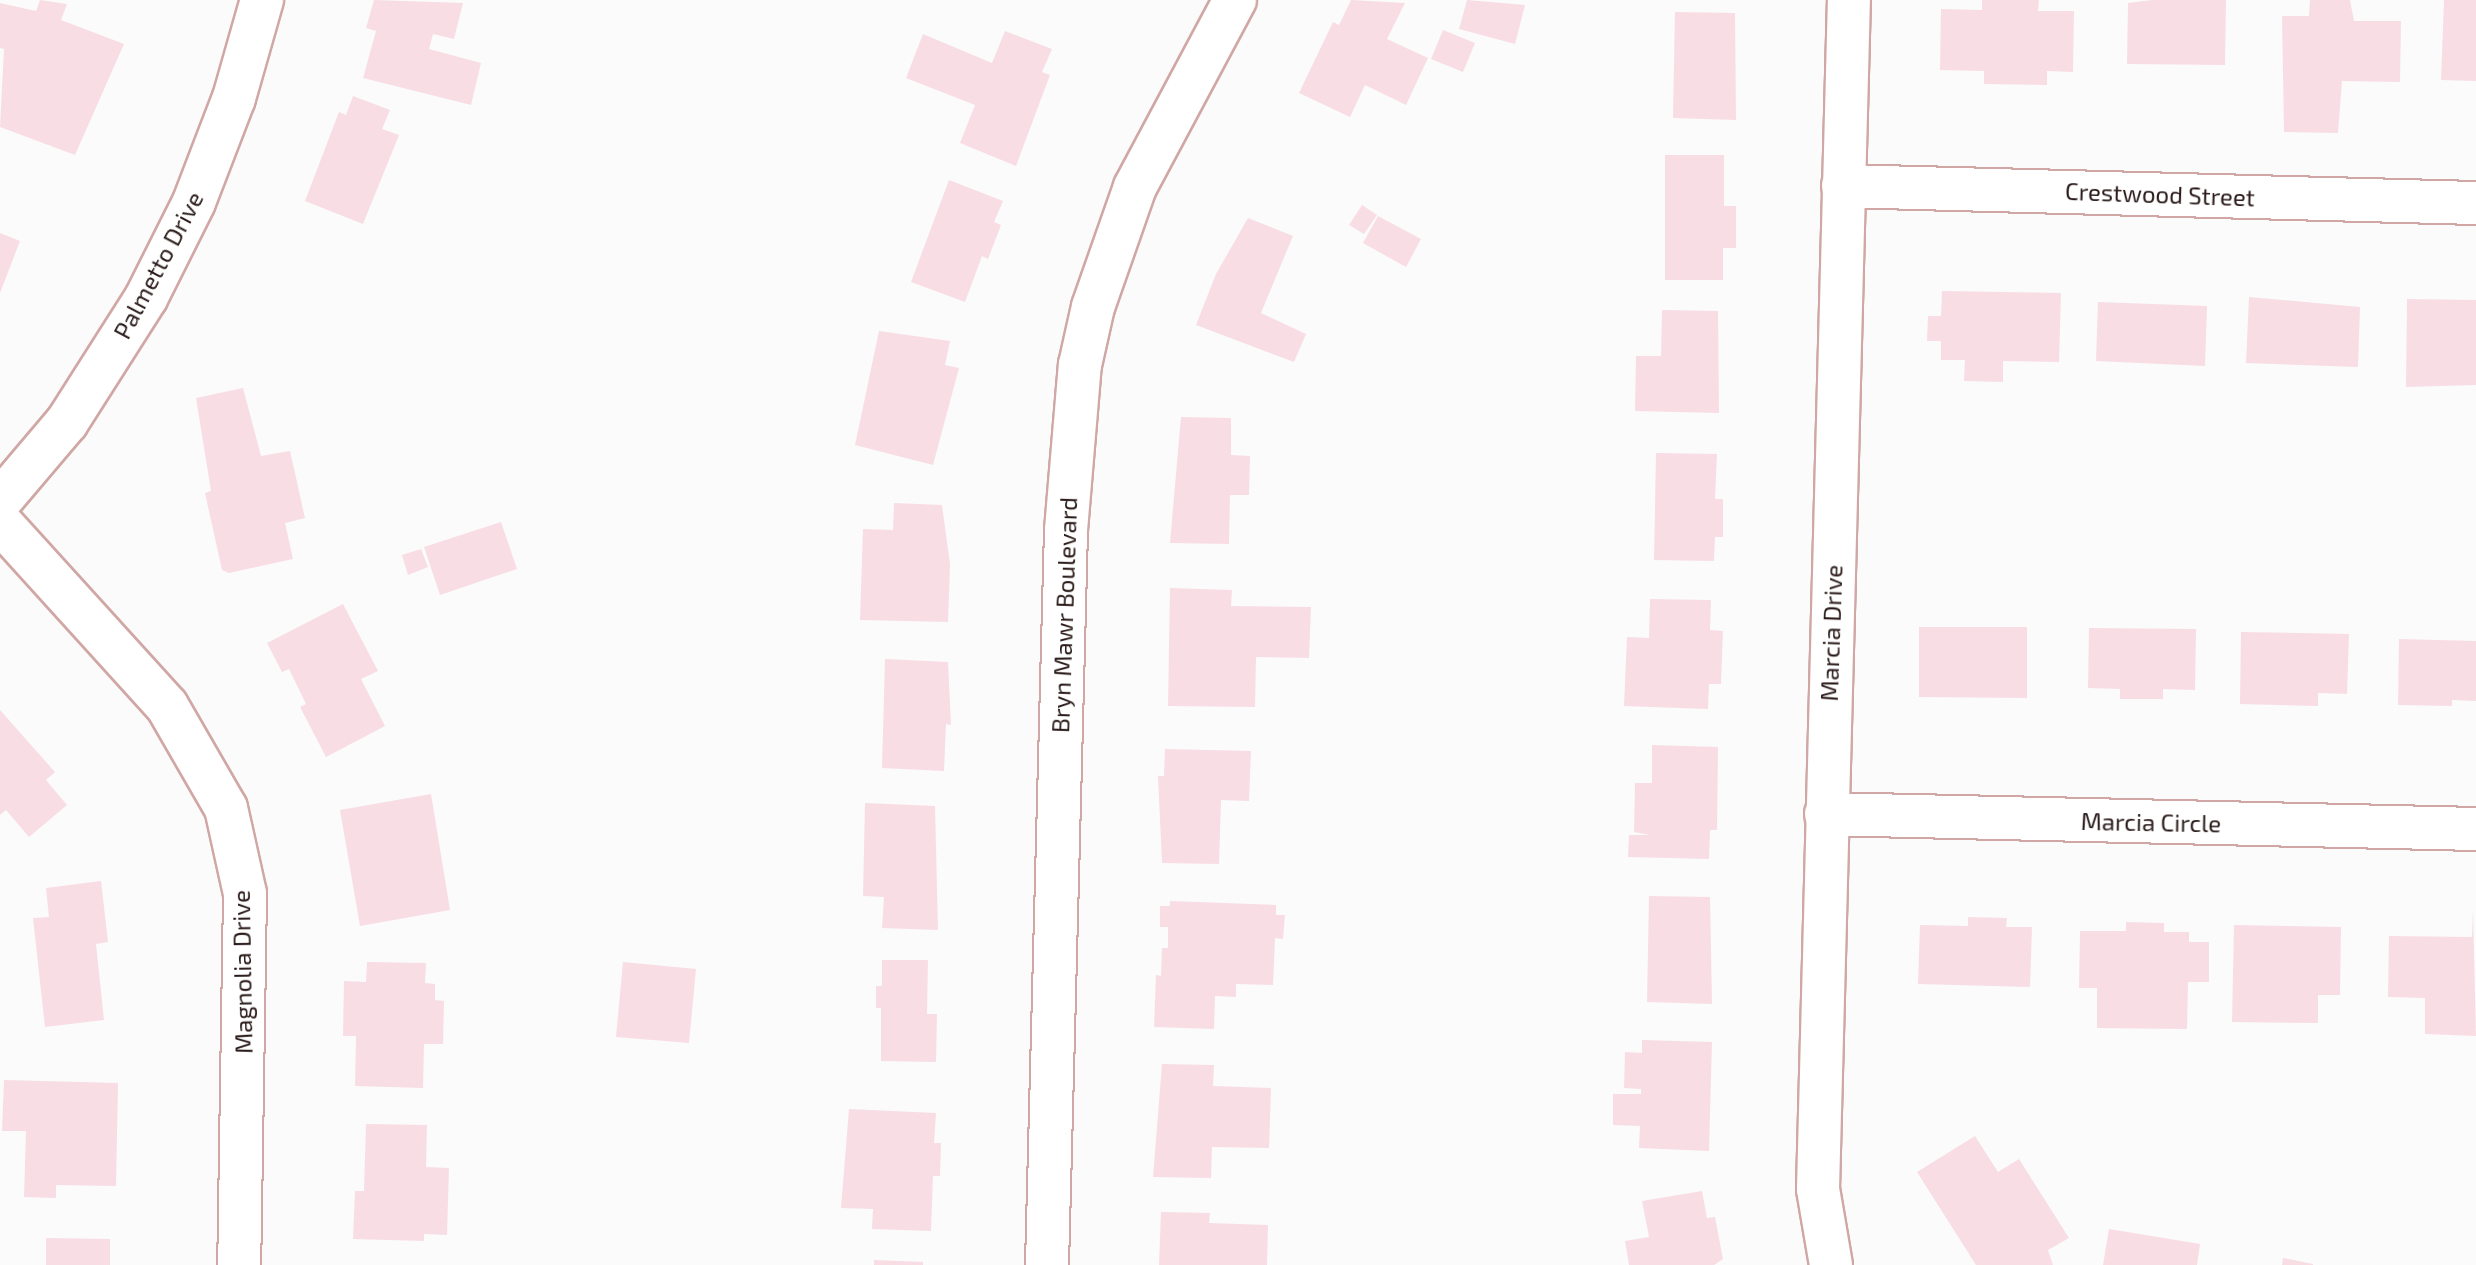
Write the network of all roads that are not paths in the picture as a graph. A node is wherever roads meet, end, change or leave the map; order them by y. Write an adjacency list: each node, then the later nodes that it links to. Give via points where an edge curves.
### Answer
1 (262, 0): 6 (street, Palmetto Drive, via 234,98 200,187 146,298 67,422)
2 (1235, 0): 11 (street, Bryn Mawr Boulevard, via 1135,187 1093,307 1080,365 1066,530)
3 (1849, 0): 4 (street, Marcia Drive)
4 (1843, 186): 5 (street, Crestwood Street); 8 (street, Marcia Drive)
5 (2476, 203)
6 (0, 501)
7 (0, 522): 10 (street, Magnolia Drive, via 167,706 226,808 245,894)
8 (1826, 814): 9 (street, Marcia Circle); 12 (street, Marcia Drive, via 1818,1189)
9 (2476, 829)
10 (239, 1265)
11 (1047, 1265)
12 (1831, 1265)

